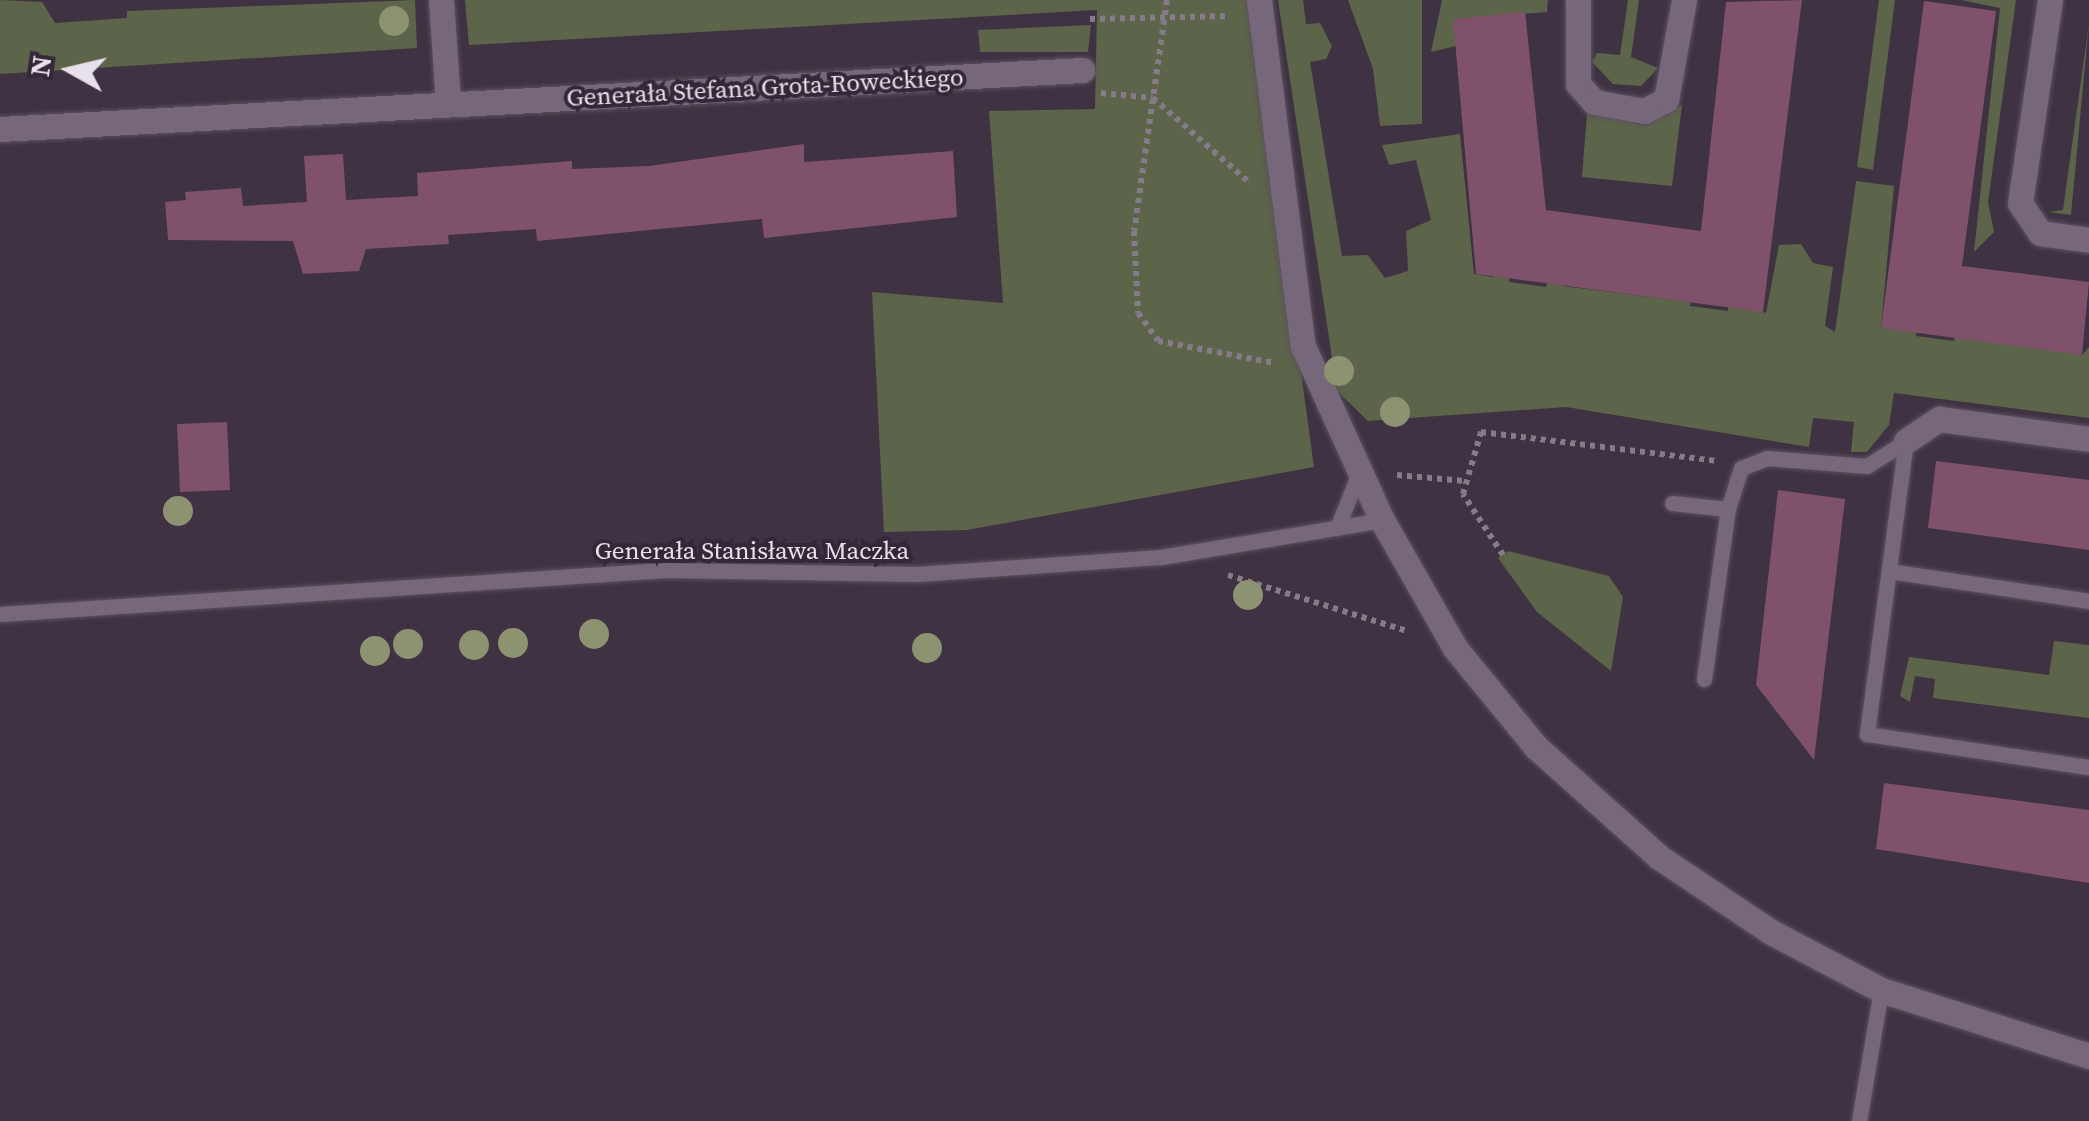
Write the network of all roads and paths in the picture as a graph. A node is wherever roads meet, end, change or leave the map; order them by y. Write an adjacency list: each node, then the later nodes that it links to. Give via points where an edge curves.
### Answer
1 (441, 0): 12 (street)
2 (1167, 0): 7 (path)
3 (1258, 0): 9 (street)
4 (1578, 0): 5 (street, via 1578,84 1594,102 1644,111 1666,100)
5 (1684, 0)
6 (2050, 0): 15 (street, via 2020,202 2040,233)
7 (1168, 10): 8 (path); 9 (path, via 1219,10); 11 (path)
8 (1090, 19)
9 (1262, 31): 14 (street)
10 (1085, 81): 11 (path); 12 (street, Generała Stefana Grota-Roweckiego)
11 (1152, 98): 14 (path); 16 (path, via 1134,231 1138,313 1158,341 1245,352)
12 (448, 104): 13 (street, Generała Stefana Grota-Roweckiego)
13 (0, 130)
14 (1282, 211): 16 (street, via 1303,346)
15 (2089, 240)
16 (1318, 380): 20 (street)
17 (2089, 439): 18 (street, via 1939,420)
18 (1906, 441): 23 (lane, via 1868,466 1767,458 1741,468); 28 (lane)
19 (1720, 462): 21 (path, via 1480,432)
20 (1359, 473): 21 (path); 24 (street); 25 (lane)
21 (1465, 481): 26 (path, via 1463,494)
22 (1672, 503): 23 (lane)
23 (1728, 509): 32 (lane)
24 (1382, 520): 25 (lane, Generała Stanisława Maczka); 31 (street)
25 (1337, 528): 30 (lane, Generała Stanisława Maczka, via 1160,557 917,574 666,570)
26 (1503, 555)
27 (1213, 571): 31 (path)
28 (1889, 571): 29 (lane); 33 (lane, via 1867,734)
29 (2089, 601)
30 (0, 614)
31 (1455, 648): 34 (street, via 1536,747 1659,857 1771,932)
32 (1704, 679)
33 (2089, 767)
34 (1881, 990): 35 (street); 36 (lane)
35 (2089, 1056)
36 (1859, 1121)

